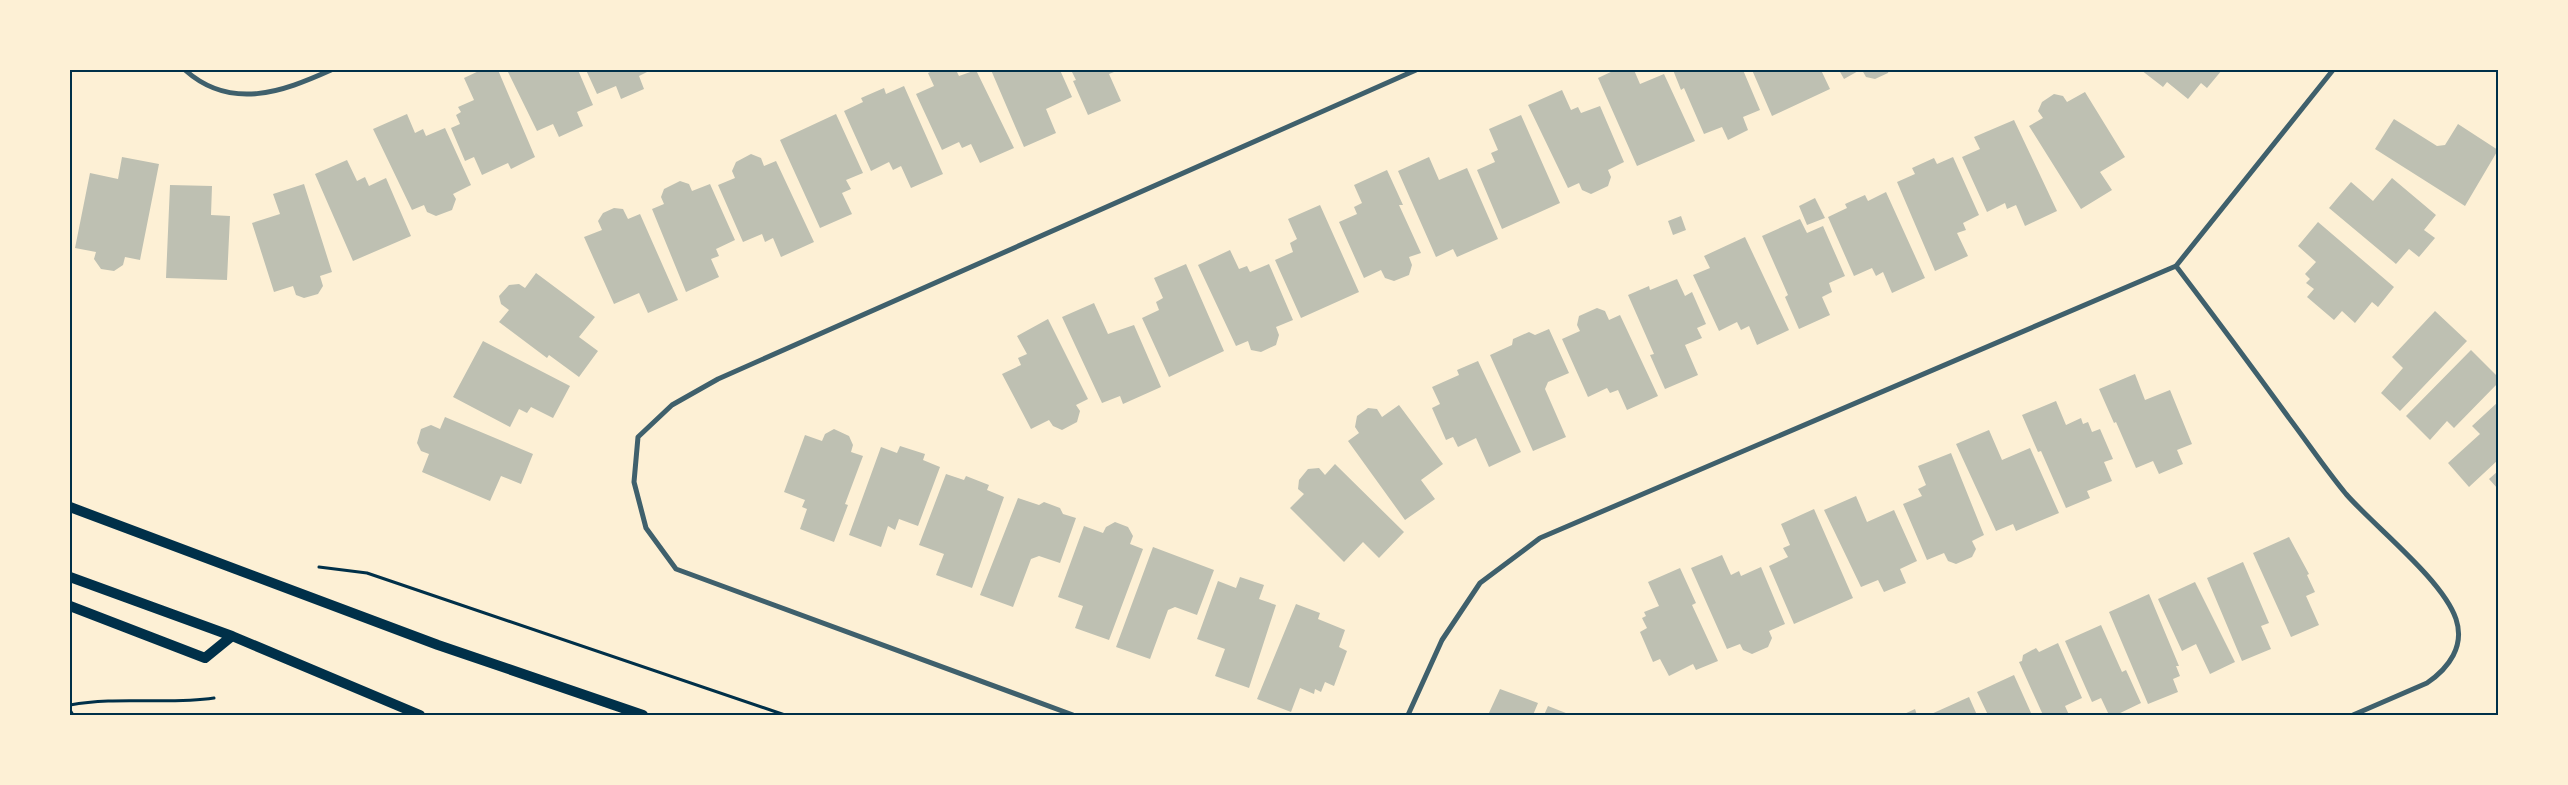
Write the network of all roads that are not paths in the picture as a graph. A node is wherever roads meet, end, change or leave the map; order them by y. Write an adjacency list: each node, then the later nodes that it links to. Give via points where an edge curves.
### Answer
1 (185, 70): 2 (street, via 200,83 247,96 289,88)
2 (331, 70)
3 (1416, 70): 12 (street, via 718,379 672,405 638,437 634,482 646,528 676,569)
4 (2333, 70): 5 (street)
5 (2176, 266): 13 (street, via 1540,538 1480,583 1442,640); 14 (street, via 2346,493 2430,579 2456,620 2458,632 2454,656 2438,676)
6 (70, 507): 11 (main road, via 438,645)
7 (70, 577): 9 (main road)
8 (70, 606): 9 (main road, via 205,658)
9 (232, 636): 10 (main road)
10 (420, 715)
11 (643, 715)
12 (1073, 715)
13 (1408, 715)
14 (2352, 715)

